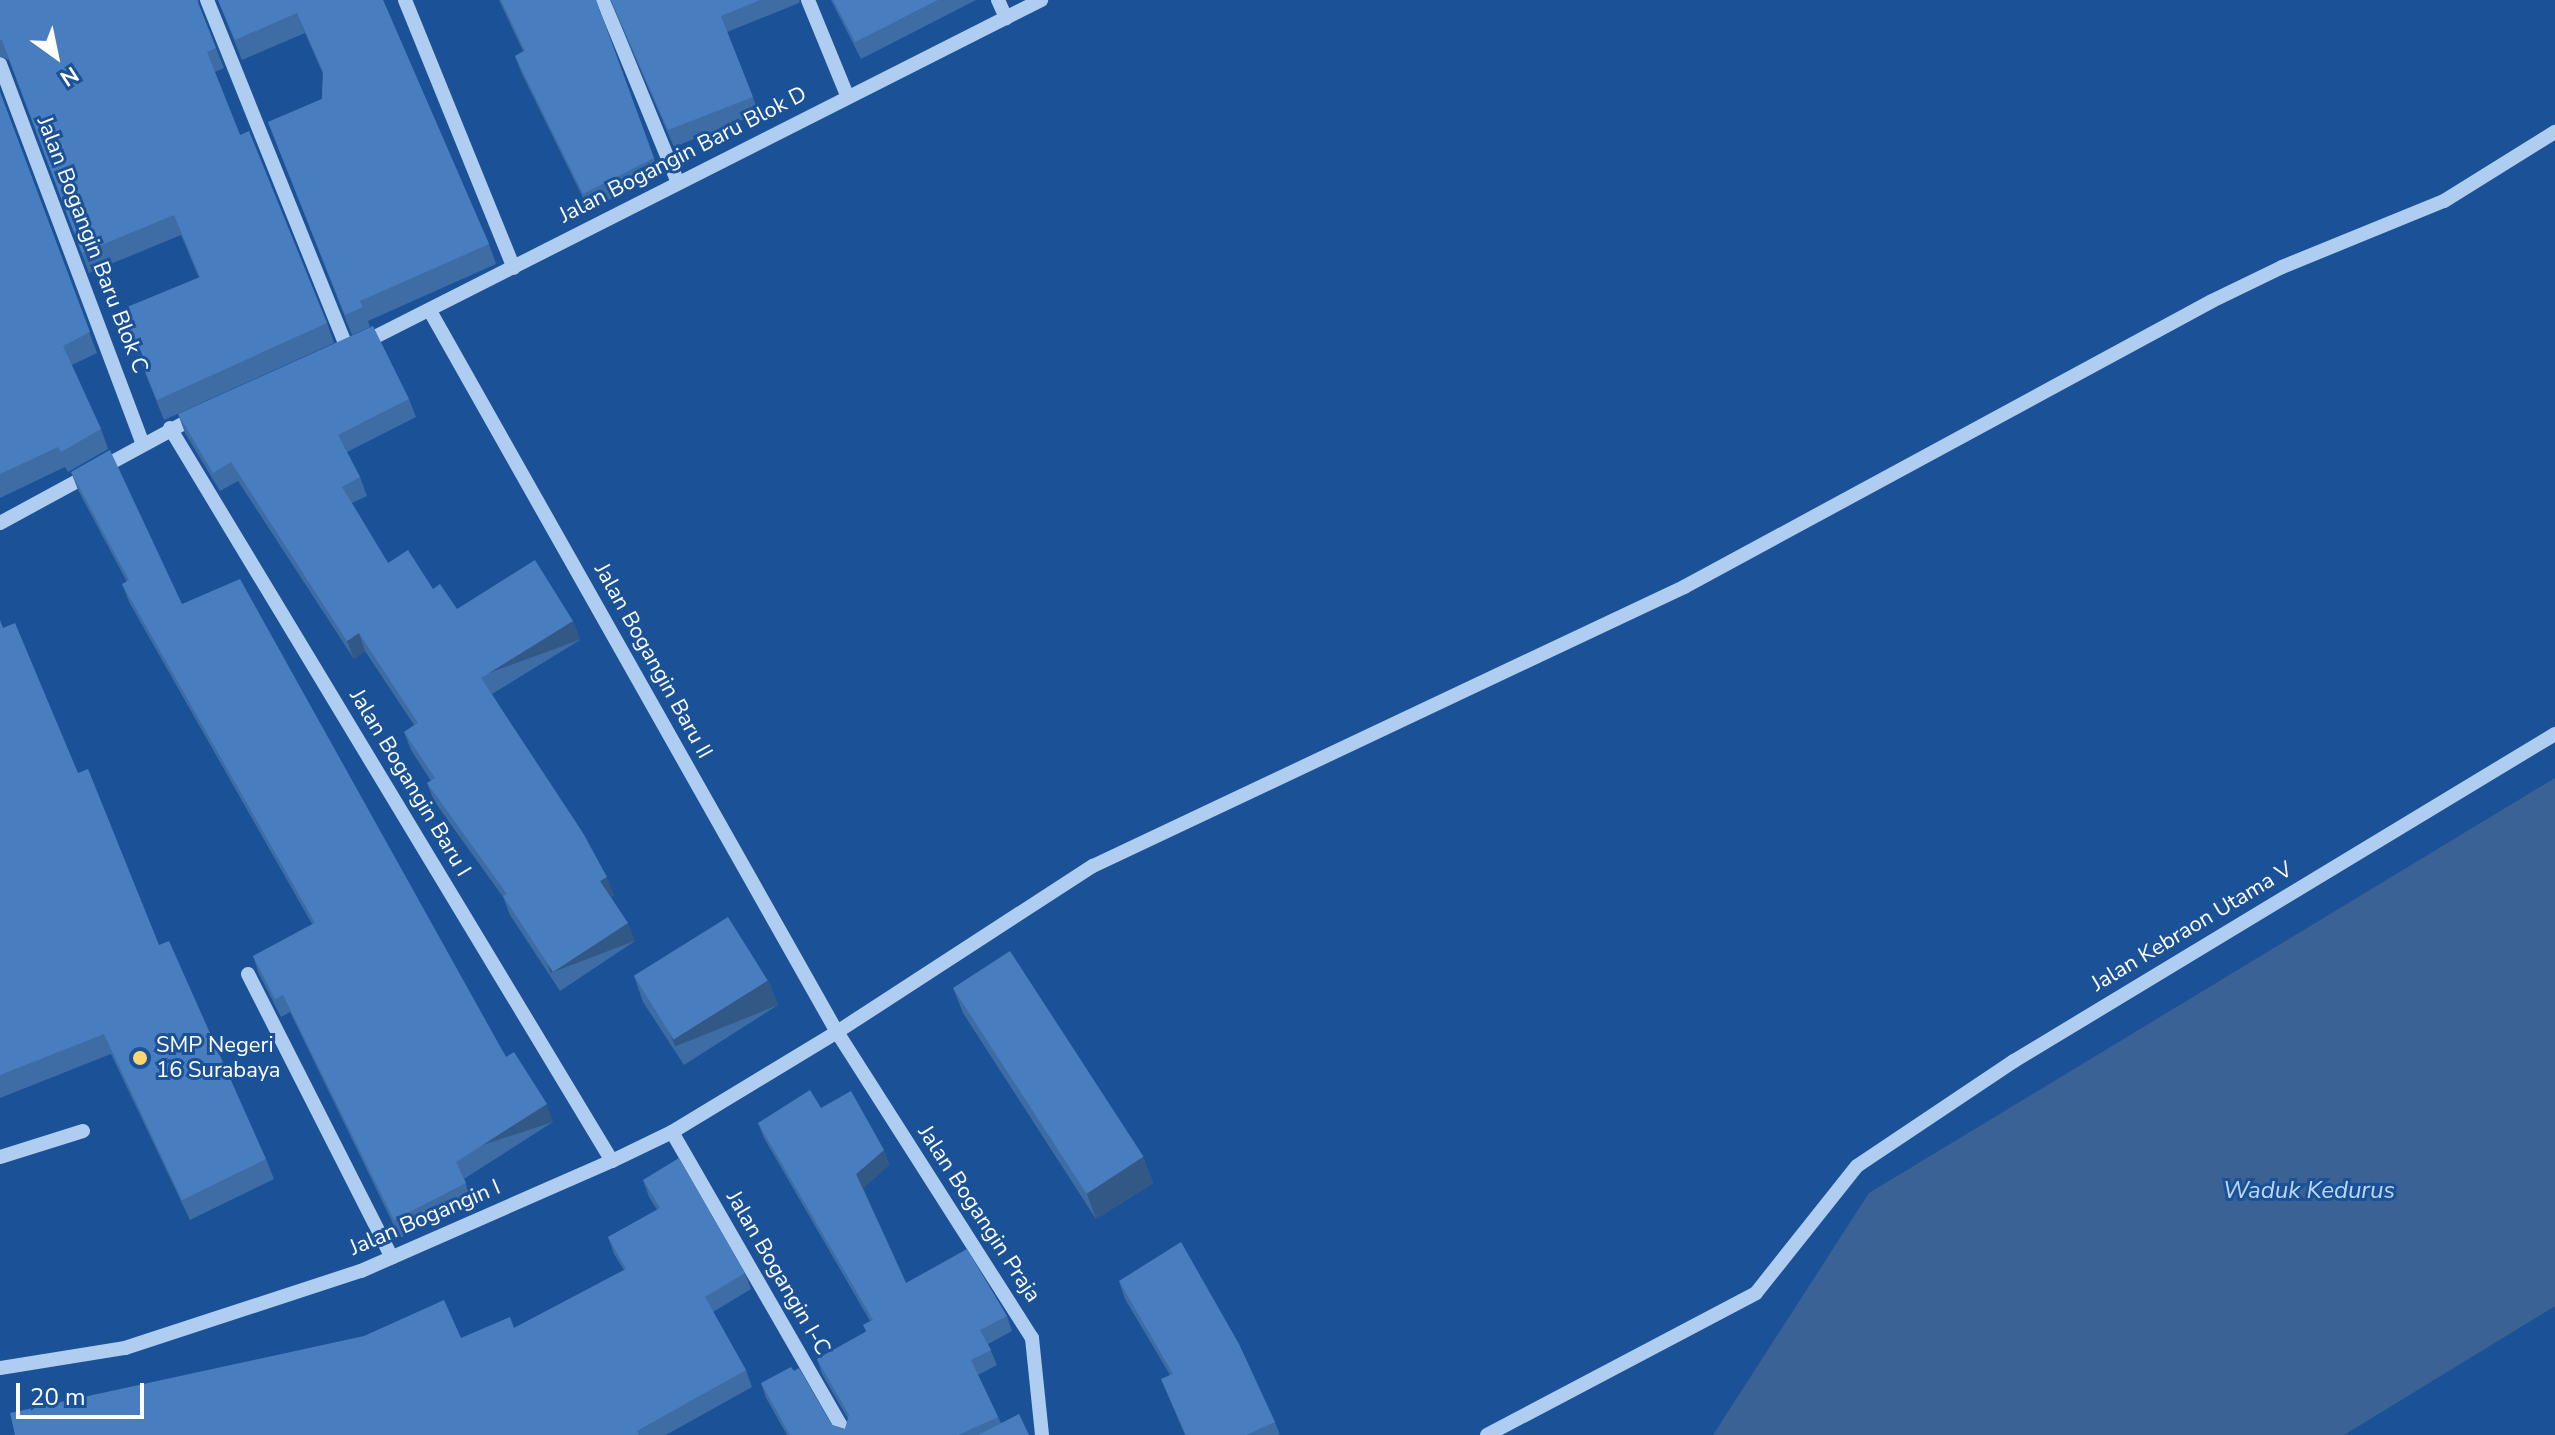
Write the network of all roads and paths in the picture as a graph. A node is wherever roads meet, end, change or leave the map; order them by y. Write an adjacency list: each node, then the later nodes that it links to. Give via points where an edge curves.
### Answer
1 (207, 0): 13 (street, Jalan Bogangin Baru Blok D, via 341,354)
2 (405, 0): 12 (street)
3 (603, 0): 11 (street)
4 (808, 0): 9 (street)
5 (998, 0): 7 (street)
6 (1041, 0): 7 (street, Jalan Bogangin Baru Blok D)
7 (1006, 18): 9 (street, Jalan Bogangin Baru Blok D)
8 (0, 64): 16 (street, Jalan Bogangin Baru Blok C)
9 (847, 95): 11 (street, Jalan Bogangin Baru Blok D)
10 (2555, 132): 20 (street, Jalan Bogangin I, via 2444,201 2212,301 1684,587 1093,866)
11 (677, 180): 12 (street, Jalan Bogangin Baru Blok D)
12 (514, 268): 13 (street, Jalan Bogangin Baru Blok D)
13 (430, 311): 20 (street, Jalan Bogangin Baru II)
14 (211, 410): 15 (street)
15 (170, 428): 16 (street); 24 (street, Jalan Bogangin Baru I)
16 (142, 441): 17 (street)
17 (0, 523)
18 (2555, 734): 29 (street, Jalan Kebraon Utama V, via 2014,1061 1857,1166 1756,1293)
19 (248, 974): 25 (street)
20 (837, 1032): 22 (street, Jalan Bogangin I); 28 (street, Jalan Bogangin Praja, via 1032,1338)
21 (83, 1131): 23 (street)
22 (672, 1132): 24 (street, Jalan Bogangin I); 27 (street, Jalan Bogangin I-C)
23 (0, 1157)
24 (612, 1161): 25 (street, Jalan Bogangin I)
25 (392, 1258): 26 (street, Jalan Bogangin I, via 125,1348)
26 (0, 1368)
27 (846, 1435)
28 (1042, 1435)
29 (1487, 1435)

